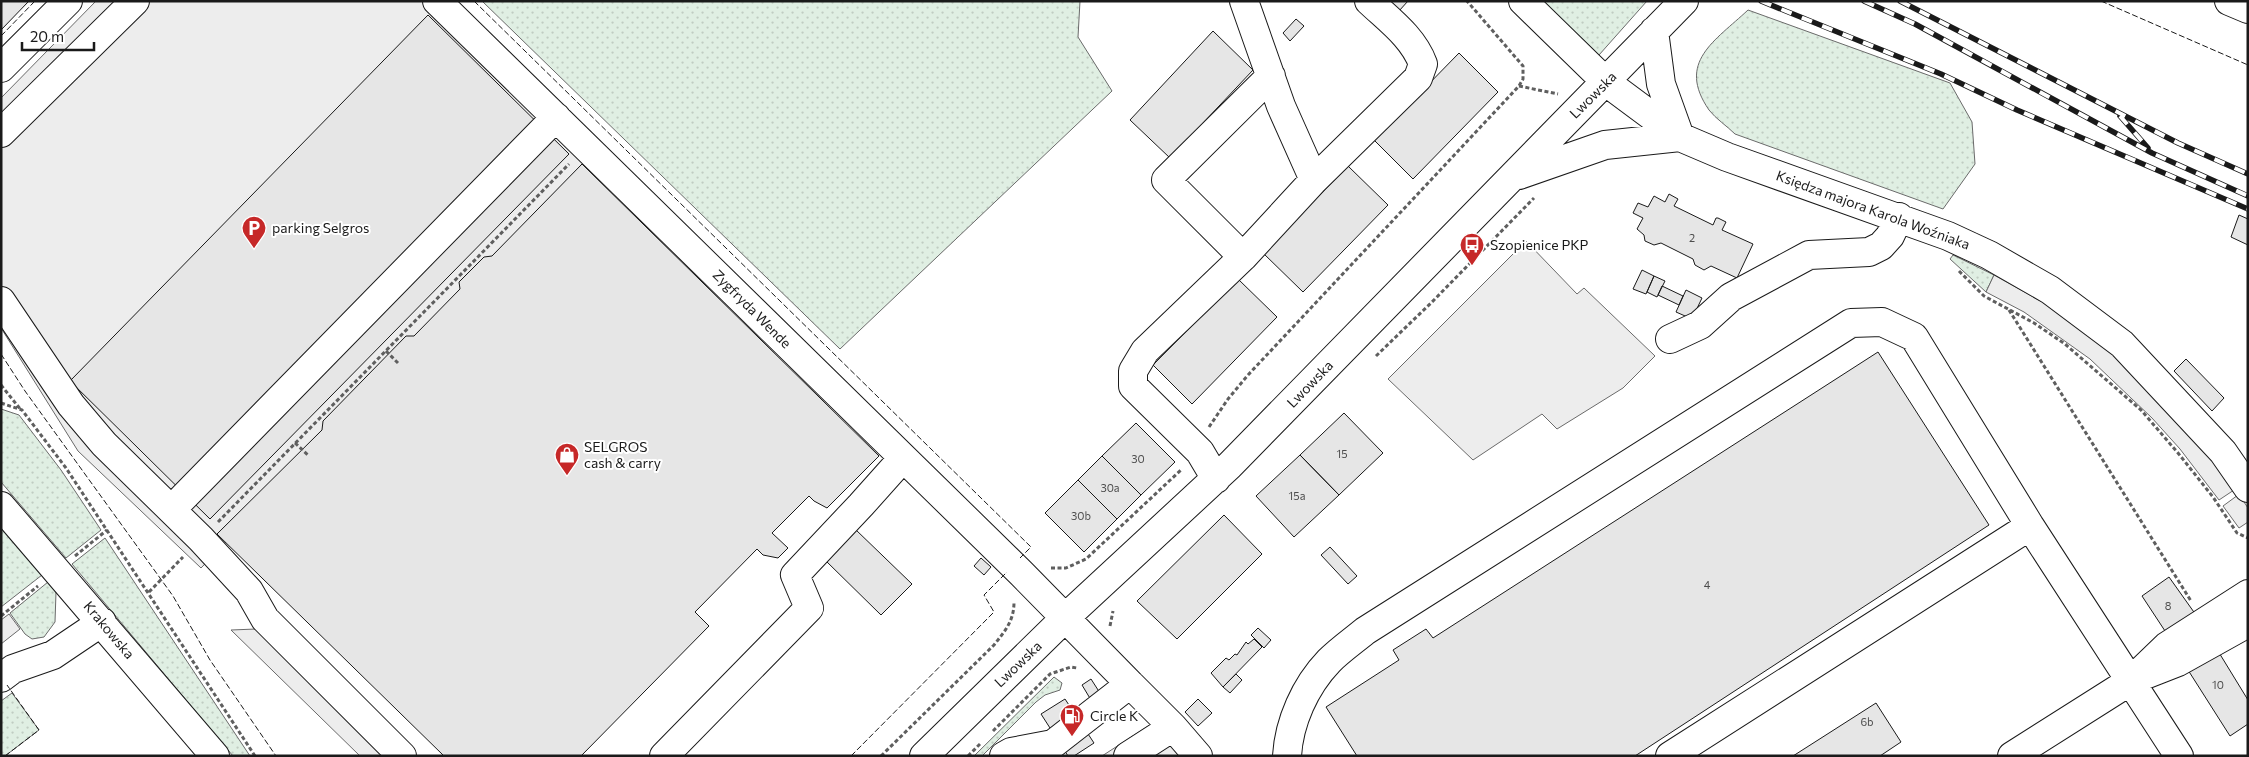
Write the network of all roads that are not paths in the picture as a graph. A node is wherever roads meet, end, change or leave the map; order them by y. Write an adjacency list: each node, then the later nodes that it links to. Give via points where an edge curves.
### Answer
1 (68, 1): 11 (street)
2 (135, 1): 15 (street)
3 (437, 1): 14 (street, Zygfryda Wende)
4 (1244, 1): 12 (street)
5 (1369, 1): 18 (street, via 1406,36 1423,64 1418,78)
6 (1524, 1): 13 (street, Księdza majora Karola Woźniaka)
7 (1684, 1): 10 (street, Lwowska)
8 (2229, 1): 9 (street)
9 (2248, 9)
10 (1654, 32): 13 (street, Lwowska); 16 (street, via 1661,84)
11 (1, 68)
12 (1271, 76): 18 (street); 20 (street, via 1166,180)
13 (1606, 82): 16 (street, Księdza majora Karola Woźniaka); 17 (street, Lwowska)
14 (556, 117): 23 (street, Zygfryda Wende); 27 (street)
15 (1, 133)
16 (1680, 137): 17 (street, Księdza majora Karola Woźniaka, via 1605,145); 19 (street, Księdza majora Karola Woźniaka, via 1727,157)
17 (1512, 178): 24 (street, Lwowska)
18 (1314, 180): 20 (street)
19 (1899, 217): 22 (street, via 1881,246 1869,252 1809,255 1731,297 1700,325); 25 (street, Księdza majora Karola Woźniaka, via 1996,259 2050,290 2122,344 2223,452)
20 (1243, 257): 24 (street, via 1145,351 1132,371 1133,386 1200,452)
21 (1, 301): 27 (street, via 71,405 104,444)
22 (1670, 339)
23 (903, 458): 30 (street, Zygfryda Wende); 40 (street, via 795,574 809,608)
24 (1216, 479): 30 (street, Lwowska)
25 (2248, 488)
26 (1, 506): 31 (street, Krakowska)
27 (172, 509): 39 (street, via 249,591 265,619)
28 (2030, 526): 34 (street); 44 (street, via 1914,337 1882,322 1852,323 1365,631 1328,662 1302,699); 45 (street)
29 (2248, 594): 34 (street, via 2167,646)
30 (1065, 618): 35 (street, Zygfryda Wende); 41 (street, Lwowska)
31 (102, 622): 33 (street, via 53,655 13,669); 38 (street, Krakowska)
32 (2248, 623): 34 (street, via 2178,662)
33 (1, 678)
34 (2132, 680): 46 (street); 47 (street)
35 (1130, 684): 36 (street, Zygfryda Wende); 37 (street, via 1052,744)
36 (1172, 726): 42 (street); 43 (street, Zygfryda Wende)
37 (1009, 754)
38 (215, 756)
39 (402, 756)
40 (664, 756)
41 (924, 756)
42 (1128, 756)
43 (1198, 756)
44 (1287, 756)
45 (1670, 756)
46 (2012, 756)
47 (2179, 756)

